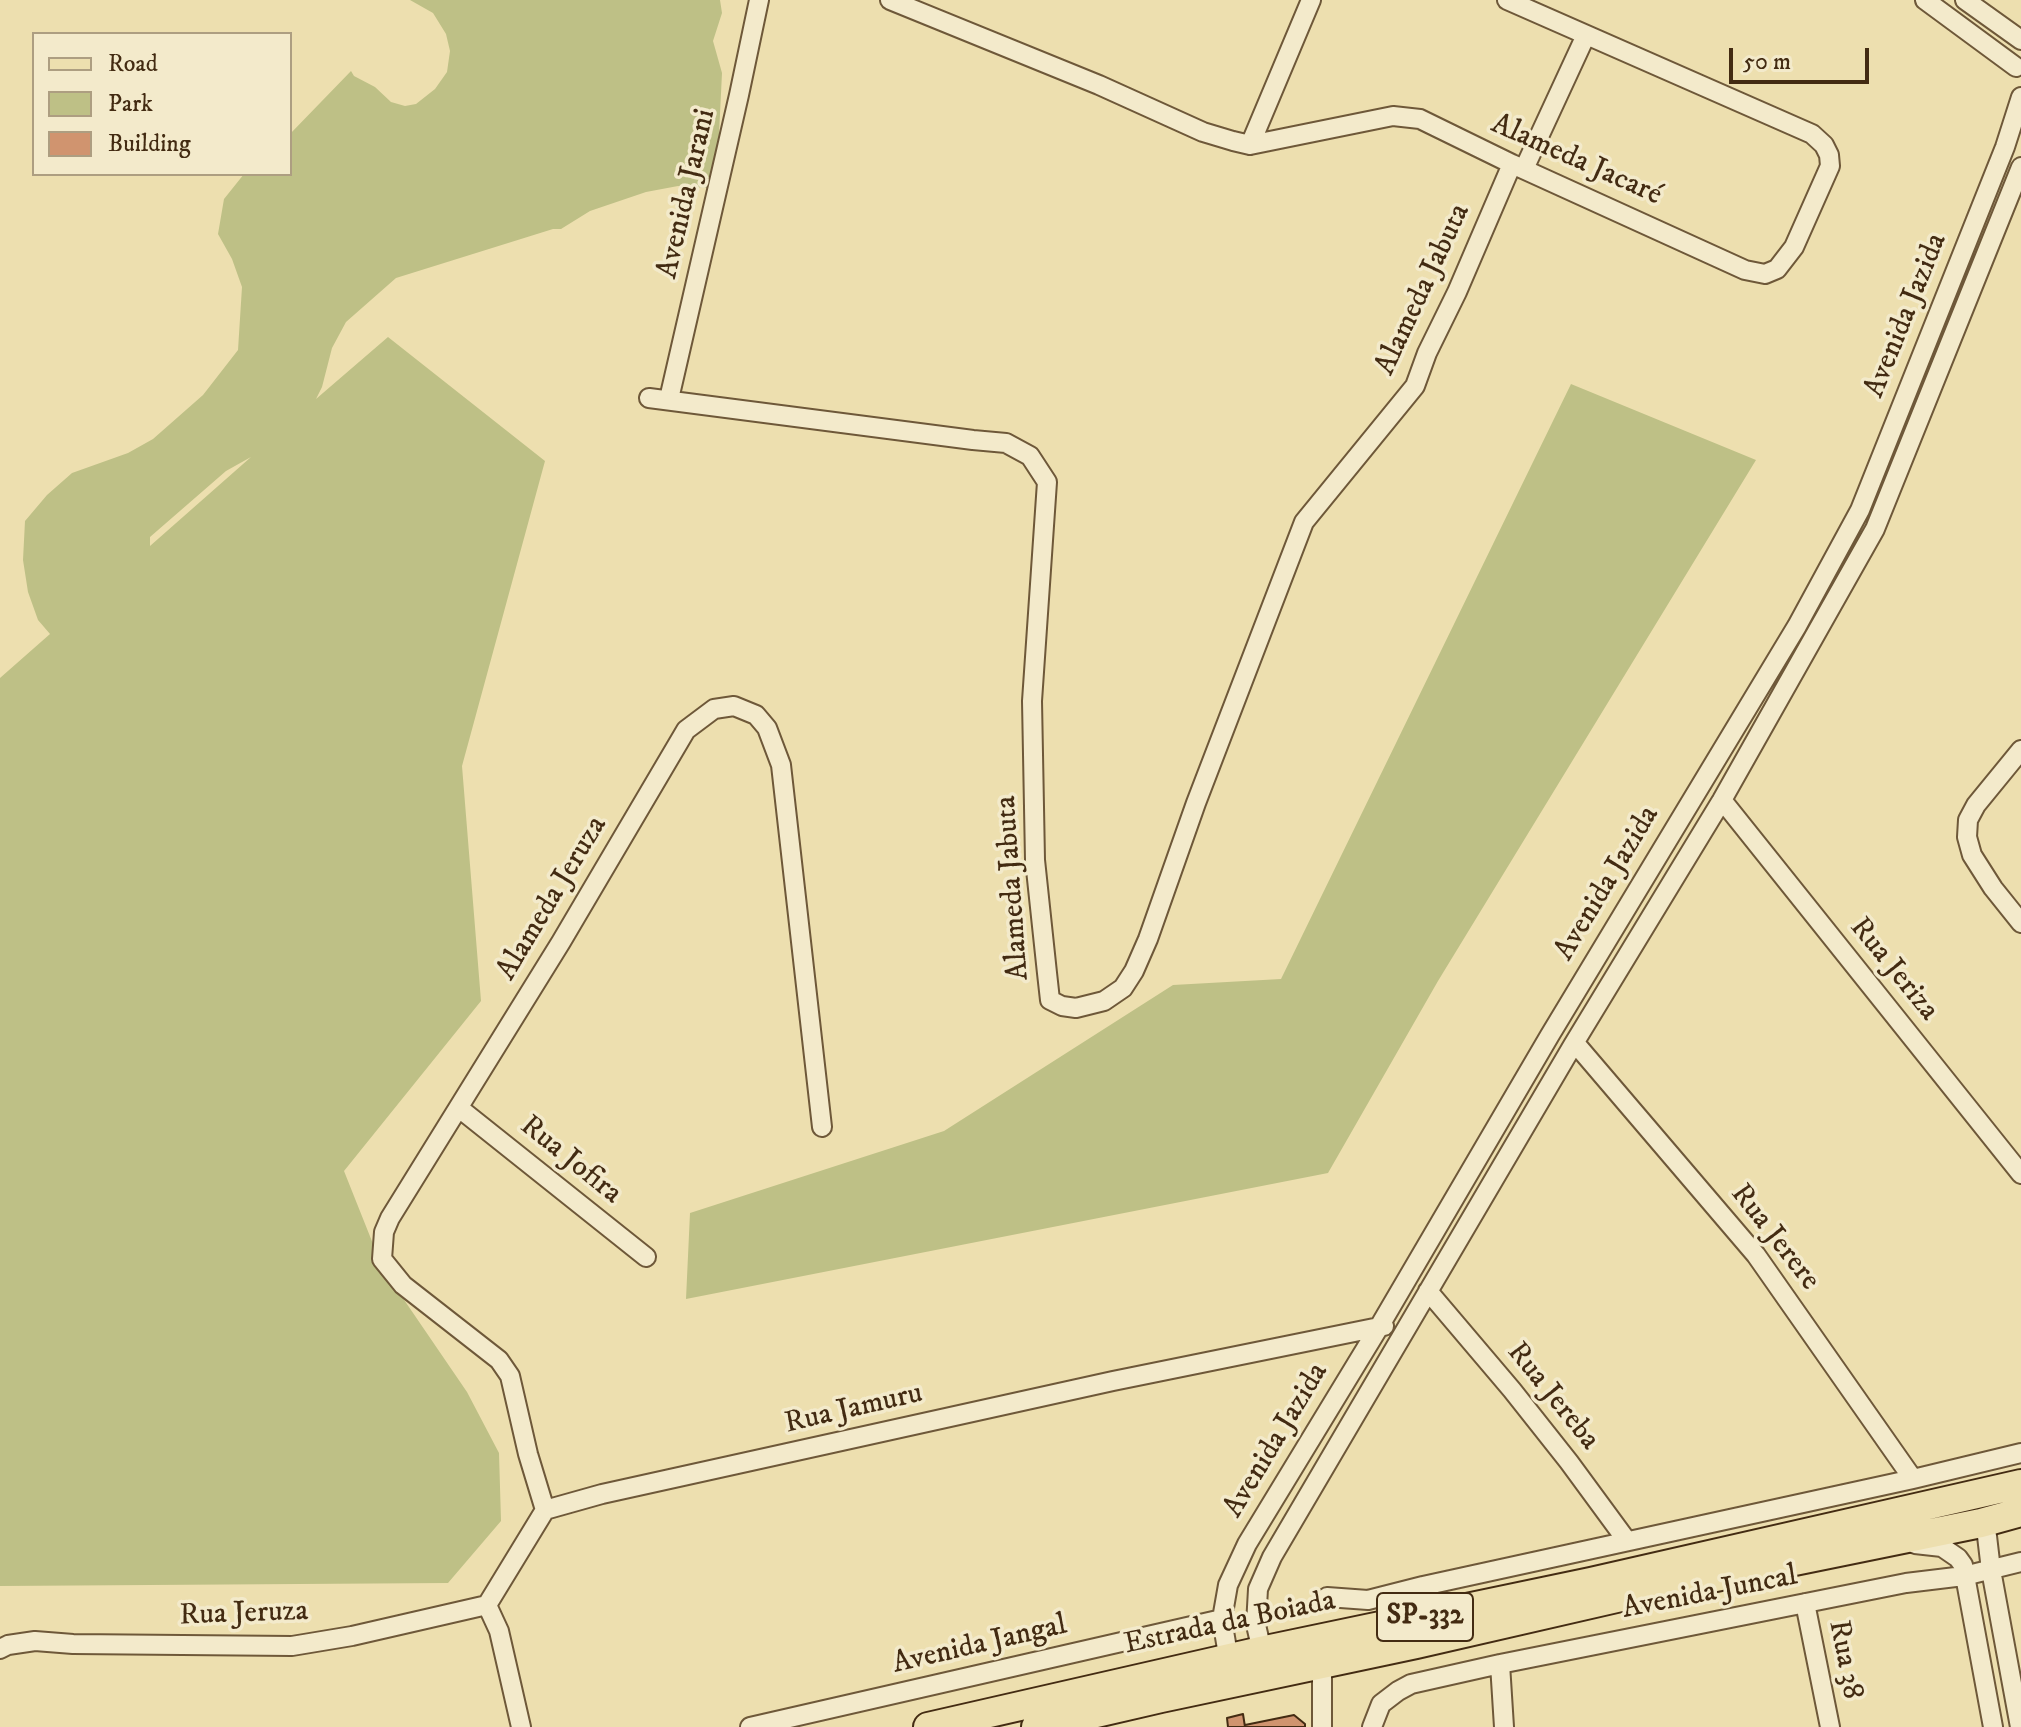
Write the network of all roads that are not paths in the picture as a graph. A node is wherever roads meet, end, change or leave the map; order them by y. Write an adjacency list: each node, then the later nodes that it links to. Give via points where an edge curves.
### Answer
1 (759, 0): 15 (street, Avenida Jarani)
2 (890, 0): 11 (street, Alameda Jacaré, via 1203,132)
3 (1311, 0): 11 (street)
4 (1507, 0): 7 (street, Alameda Jacaré)
5 (1925, 0): 9 (street)
6 (1965, 0): 8 (street)
7 (1586, 35): 12 (street); 12 (street, Alameda Jacaré, via 1812,134 1824,145 1830,166 1798,238 1777,269 1765,274 1745,270)
8 (2021, 40)
9 (2019, 63)
10 (2021, 97): 17 (street, Avenida Jazida, via 1860,510)
11 (1250, 145): 12 (street, Alameda Jacaré, via 1393,116 1420,119)
12 (1518, 166): 15 (street, Alameda Jabuta, via 1415,386 1304,522 1148,939 1123,988 1104,1001 1076,1008 1050,1000 1035,860 1032,701 1047,482 1030,456 1006,443)
13 (2021, 167): 18 (street, Avenida Jazida, via 1875,529)
14 (649, 398): 15 (street, Alameda Jabuta)
15 (669, 399)
16 (2021, 750): 19 (street, via 1976,805 1967,837 1972,855)
17 (1700, 785): 18 (street, Rua Jeriza, via 1714,777 1719,780 1724,784); 20 (street, Avenida Jazida)
18 (1722, 800): 21 (street, Avenida Jazida); 24 (street, Rua Jeriza)
19 (2021, 923)
20 (1554, 1028): 21 (street, Rua Jerere, via 1558,1048); 28 (street, Avenida Jazida)
21 (1575, 1042): 26 (street, Avenida Jazida); 30 (street, Rua Jerere, via 1756,1255)
22 (459, 1108): 23 (street, Alameda Jeruza, via 686,730 714,709 734,706 756,715 767,728 781,765); 25 (street, Rua Jofira); 33 (street, Alameda Jeruza, via 390,1218 382,1259 403,1285 499,1360 510,1376)
23 (822, 1127)
24 (2021, 1174)
25 (646, 1257)
26 (1428, 1291): 27 (street, Avenida Jazida); 36 (street, Rua Jereba)
27 (1410, 1324): 28 (street, Rua Jamuru); 46 (street, Avenida Jazida, via 1258,1589 1256,1625)
28 (1379, 1327): 33 (street, Rua Jamuru, via 1067,1391); 44 (street, Avenida Jazida, via 1247,1544 1228,1585)
29 (2021, 1453): 30 (street)
30 (1913, 1479): 36 (street)
31 (2021, 1484): 32 (main road, SP-332)
32 (1922, 1505): 35 (main road, via 1962,1505); 46 (main road, Estrada da Boiada / SP-332)
33 (545, 1510): 43 (street)
34 (2021, 1512): 35 (main road, SP-332)
35 (1981, 1523): 37 (main road, SP-332); 39 (street)
36 (1627, 1541): 41 (street, via 1368,1600)
37 (1888, 1542): 40 (street, via 1942,1547 1958,1558); 47 (main road, Estrada da Boiada / SP-332)
38 (2021, 1562): 39 (street, Avenida Juncal)
39 (1991, 1570): 40 (street, Avenida Juncal); 59 (street)
40 (1964, 1576): 42 (street, Avenida Juncal); 58 (street)
41 (1327, 1597)
42 (1805, 1603): 48 (street, Avenida Juncal); 57 (street, Rua 38)
43 (487, 1605): 45 (street, Rua Jeruza, via 292,1646 35,1641); 50 (street, via 499,1631)
44 (1222, 1619): 49 (street, Avenida Jazida); 51 (street, Avenida Jangal)
45 (0, 1649)
46 (1264, 1663): 47 (main road, Estrada da Boiada / SP-332); 49 (main road, Estrada da Boiada / SP-332)
47 (1322, 1663): 54 (street)
48 (1500, 1664): 55 (street, Avenida Juncal, via 1411,1684 1381,1704); 56 (street)
49 (1230, 1670): 52 (main road, Estrada da Boiada / SP-332); 53 (main road, Estrada da Boiada / SP-332)
50 (521, 1727)
51 (750, 1727)
52 (928, 1727)
53 (1036, 1727)
54 (1322, 1727)
55 (1372, 1727)
56 (1504, 1727)
57 (1830, 1727)
58 (1993, 1727)
59 (2020, 1727)

